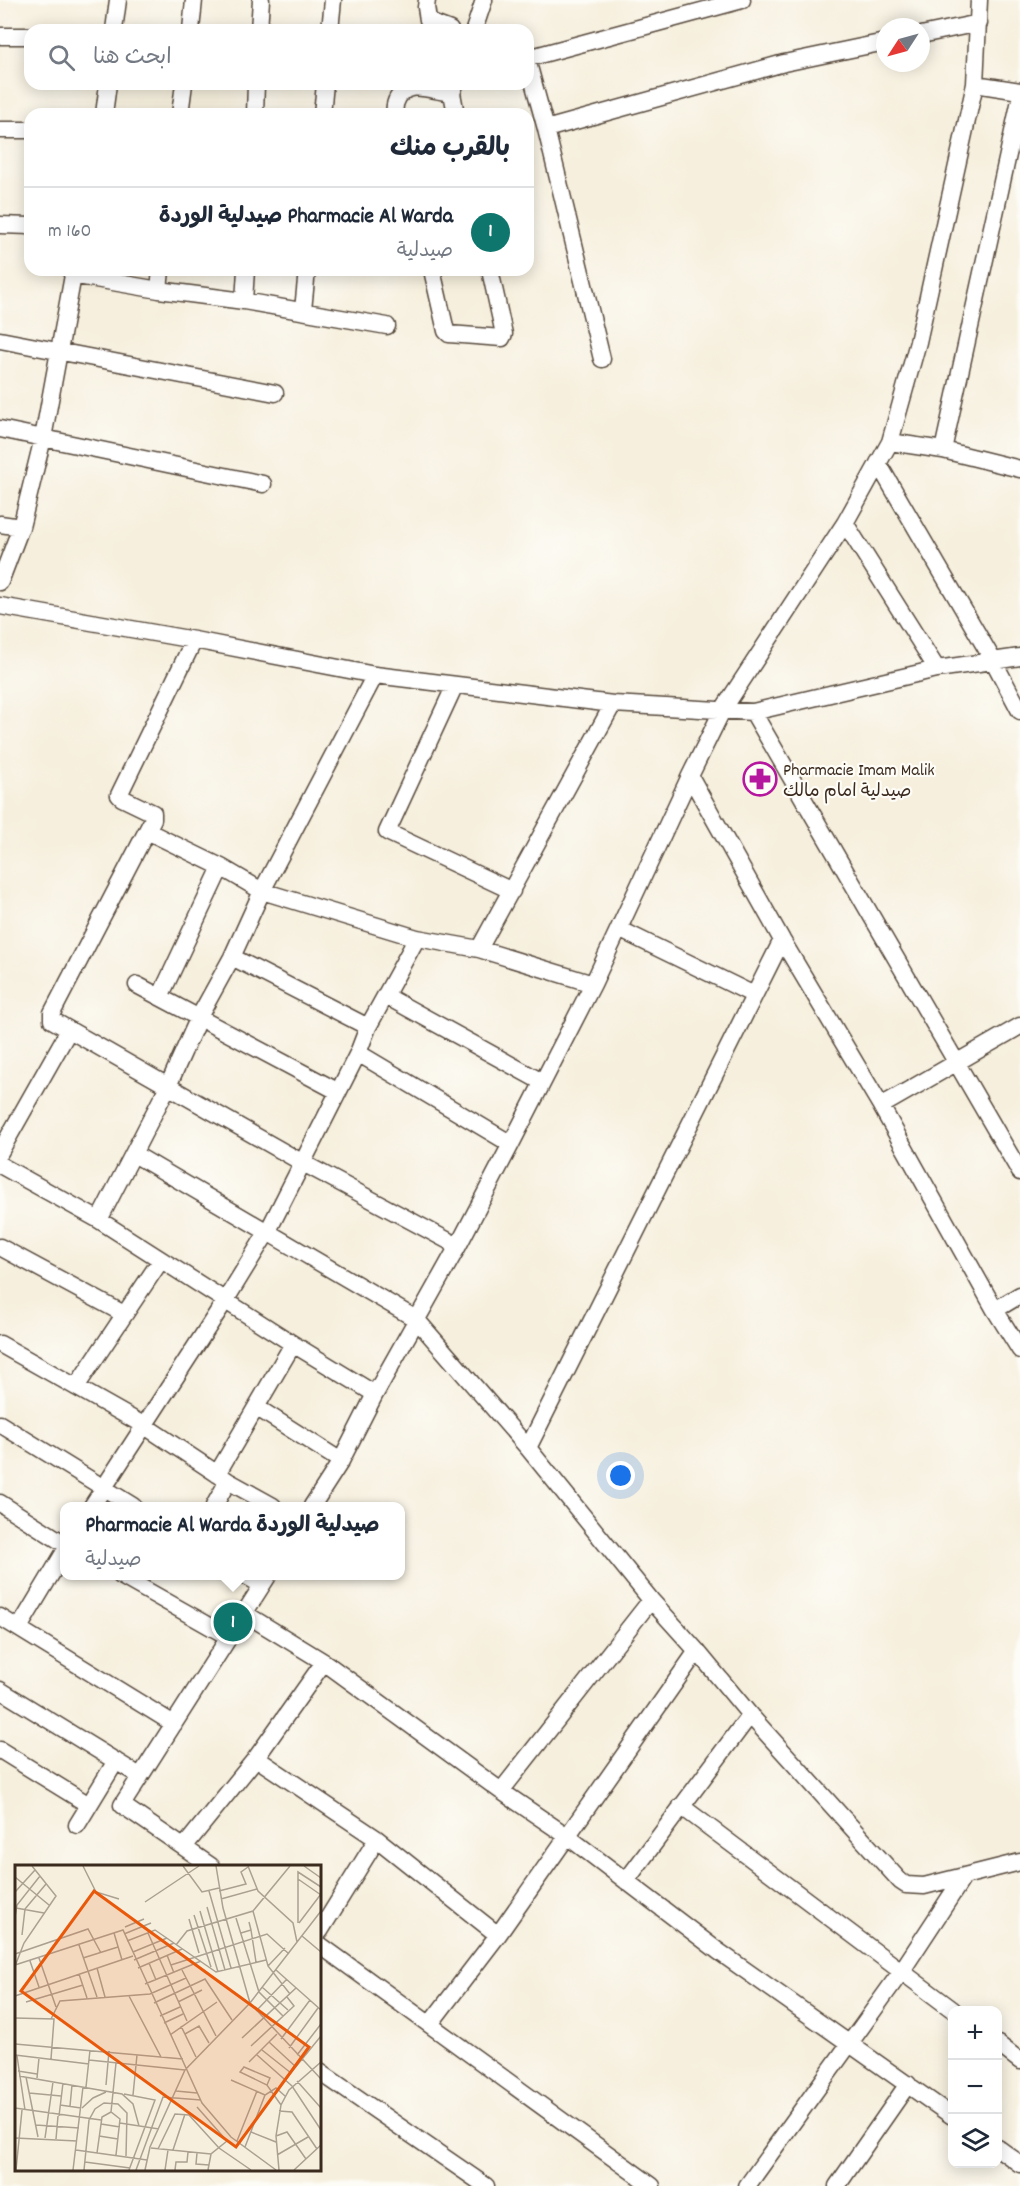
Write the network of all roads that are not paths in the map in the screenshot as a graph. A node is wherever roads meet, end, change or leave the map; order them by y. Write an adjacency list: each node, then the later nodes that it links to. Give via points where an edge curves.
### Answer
1 (118, 0): 10 (street)
2 (194, 0): 11 (street)
3 (261, 0): 12 (street)
4 (333, 0): 13 (street)
5 (427, 0): 14 (street, via 428,20)
6 (484, 0): 15 (street)
7 (742, 0): 20 (street)
8 (979, 0): 9 (street)
9 (979, 23): 16 (street); 21 (street)
10 (115, 24)
11 (192, 24)
12 (260, 24)
13 (331, 24)
14 (434, 24)
15 (476, 24)
16 (930, 33)
17 (0, 36): 18 (street)
18 (24, 36)
19 (876, 44): 37 (street, via 784,63)
20 (534, 56)
21 (975, 84): 29 (street); 59 (street, via 918,342)
22 (534, 85): 37 (street)
23 (107, 90): 31 (street)
24 (183, 90): 32 (street)
25 (256, 90): 33 (street)
26 (324, 90): 34 (street)
27 (407, 90): 35 (street, via 395,100)
28 (453, 90): 36 (street)
29 (1020, 91)
30 (1020, 100): 60 (street)
31 (105, 108)
32 (181, 108)
33 (255, 108)
34 (323, 108)
35 (394, 108)
36 (455, 108)
37 (546, 129): 55 (street)
38 (0, 130): 39 (street)
39 (24, 130)
40 (0, 225): 41 (street)
41 (24, 226)
42 (72, 276): 54 (street)
43 (88, 276): 49 (street)
44 (160, 276): 49 (street)
45 (246, 276): 50 (street)
46 (306, 276): 51 (street)
47 (433, 276): 48 (street, via 449,334 502,338)
48 (491, 276)
49 (159, 290): 50 (street)
50 (244, 301): 51 (street)
51 (303, 310): 52 (street)
52 (387, 326)
53 (0, 340): 54 (street)
54 (58, 350): 56 (street); 58 (street)
55 (602, 360)
56 (275, 393)
57 (0, 429): 58 (street)
58 (43, 438): 63 (street); 66 (street)
59 (890, 442): 60 (street); 61 (street)
60 (943, 450): 62 (street)
61 (878, 463): 64 (street); 71 (street)
62 (1020, 469)
63 (263, 484)
64 (845, 523): 72 (street); 76 (street)
65 (0, 524): 66 (street)
66 (21, 527): 67 (street)
67 (0, 582)
68 (0, 606): 69 (street)
69 (194, 640): 73 (street); 80 (street, via 119,795 153,813)
70 (1020, 657): 71 (street)
71 (994, 662): 72 (street); 77 (street)
72 (937, 669): 78 (street)
73 (375, 675): 74 (street); 82 (street)
74 (454, 685): 75 (street); 83 (street, via 387,832)
75 (613, 704): 76 (street); 83 (street)
76 (722, 711): 78 (street); 79 (street)
77 (1020, 711)
78 (753, 712): 99 (street)
79 (690, 776): 84 (street); 86 (street)
80 (147, 831): 81 (street); 97 (street, via 52,1012 52,1020)
81 (221, 867): 82 (street); 93 (street)
82 (262, 891): 85 (street); 88 (street)
83 (512, 891): 87 (street)
84 (619, 929): 89 (street); 91 (street)
85 (417, 938): 87 (street); 92 (street)
86 (782, 940): 91 (street); 103 (street)
87 (479, 949): 89 (street)
88 (232, 957): 94 (street); 96 (street)
89 (593, 984): 100 (street)
90 (137, 985): 93 (street)
91 (754, 995): 128 (street)
92 (387, 996): 96 (street); 100 (street)
93 (160, 997): 94 (street)
94 (199, 1017): 101 (street); 102 (street)
95 (1020, 1026): 99 (street)
96 (368, 1027): 98 (street)
97 (69, 1030): 101 (street); 105 (street)
98 (358, 1053): 102 (street); 104 (street)
99 (958, 1063): 103 (street); 109 (street)
100 (542, 1082): 104 (street)
101 (168, 1086): 106 (street); 107 (street)
102 (337, 1092): 107 (street)
103 (881, 1106): 117 (street)
104 (511, 1144): 112 (street)
105 (0, 1152)
106 (134, 1154): 110 (street); 111 (street)
107 (303, 1163): 111 (street); 112 (street)
108 (0, 1165): 110 (street)
109 (1020, 1172)
110 (99, 1220): 114 (street)
111 (268, 1231): 116 (street); 119 (street)
112 (458, 1246): 119 (street)
113 (0, 1247): 118 (street)
114 (161, 1260): 116 (street); 118 (street)
115 (1020, 1295): 117 (street)
116 (225, 1301): 121 (street); 127 (street)
117 (995, 1310): 122 (street)
118 (124, 1314): 123 (street)
119 (416, 1319): 124 (street); 128 (street)
120 (0, 1344): 123 (street)
121 (293, 1344): 124 (street); 125 (street)
122 (1020, 1350)
123 (76, 1388): 127 (street)
124 (375, 1394): 129 (street)
125 (256, 1407): 129 (street); 130 (street)
126 (0, 1424): 131 (street)
127 (145, 1426): 130 (street); 131 (street)
128 (528, 1448): 142 (street)
129 (341, 1461): 136 (street)
130 (222, 1477): 134 (street); 135 (street)
131 (103, 1488): 132 (street); 133 (street)
132 (94, 1502)
133 (126, 1502)
134 (215, 1502)
135 (266, 1502)
136 (315, 1502)
137 (0, 1503): 138 (street)
138 (60, 1541)
139 (60, 1559): 145 (street)
140 (130, 1580): 146 (street)
141 (265, 1580): 143 (street)
142 (651, 1600): 147 (street); 156 (street)
143 (244, 1613): 146 (street); 148 (street)
144 (0, 1617): 145 (street)
145 (19, 1628): 151 (street)
146 (229, 1637): 151 (street)
147 (698, 1651): 150 (street); 160 (street)
148 (324, 1662): 153 (street); 156 (street)
149 (0, 1690): 154 (street)
150 (750, 1715): 158 (street); 165 (street, via 900,1881 924,1887)
151 (174, 1724): 155 (street)
152 (0, 1750): 157 (street)
153 (256, 1758): 161 (street); 162 (street)
154 (116, 1761): 155 (street); 157 (street)
155 (140, 1776): 162 (street, via 122,1805)
156 (501, 1791): 160 (street)
157 (89, 1805): 159 (street)
158 (681, 1806): 166 (street); 170 (street)
159 (76, 1825)
160 (567, 1836): 166 (street); 168 (street)
161 (377, 1839): 167 (street); 168 (street)
162 (184, 1847): 164 (street)
163 (1020, 1862): 165 (street)
164 (210, 1865)
165 (964, 1876): 170 (street)
166 (626, 1881): 173 (street, via 718,1952)
167 (321, 1929)
168 (498, 1935): 172 (street)
169 (321, 1946): 172 (street)
170 (901, 1972): 171 (street); 173 (street)
171 (948, 2006)
172 (430, 2024): 182 (street)
173 (849, 2042): 177 (street); 183 (street)
174 (1002, 2047): 175 (street)
175 (1020, 2061)
176 (321, 2073): 181 (street)
177 (908, 2084): 178 (street); 184 (street)
178 (949, 2114)
179 (1002, 2151): 180 (street)
180 (1020, 2164)
181 (486, 2186)
182 (652, 2186)
183 (747, 2186)
184 (837, 2186)

